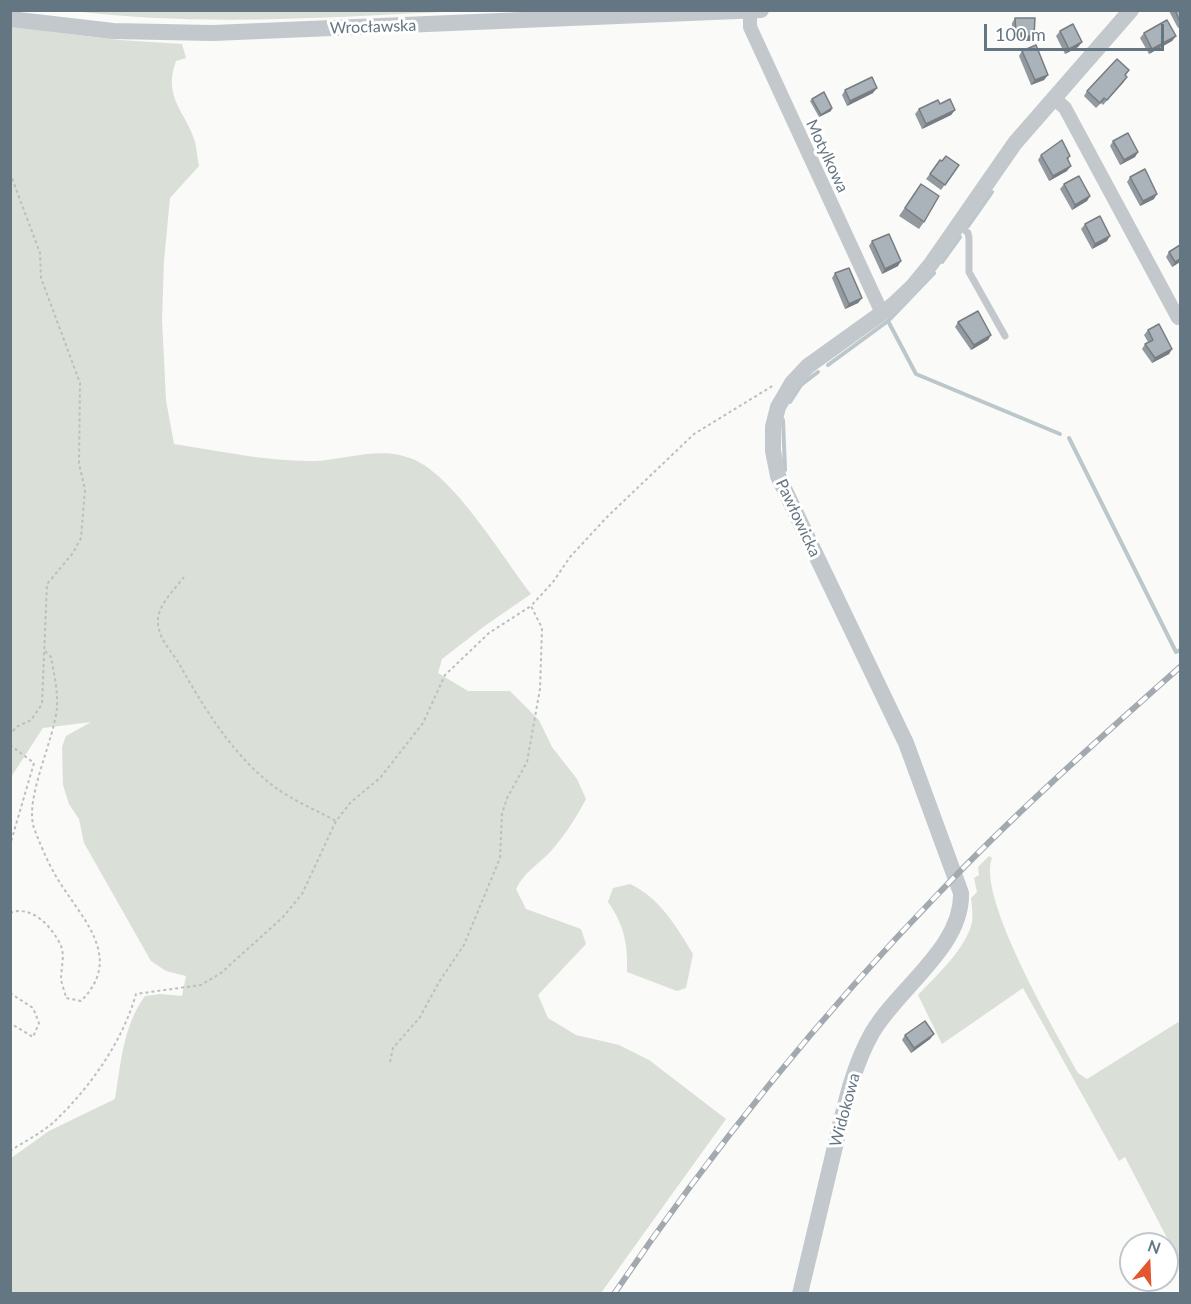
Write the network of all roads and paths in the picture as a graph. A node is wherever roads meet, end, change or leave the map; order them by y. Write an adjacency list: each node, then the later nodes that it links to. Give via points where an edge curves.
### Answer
1 (761, 10): 3 (street, Wrocławska)
2 (1131, 10): 5 (street, Pawłowicka)
3 (750, 11): 4 (street, Wrocławska, via 213,33 113,31); 8 (street, Motylkowa, via 750,27)
4 (10, 19)
5 (1054, 98): 7 (street, Pawłowicka, via 1008,153); 9 (street, via 1065,108)
6 (10, 173): 14 (path, via 40,253 41,278 80,383 79,464 85,489 85,518 73,553 47,584)
7 (958, 224): 8 (street, Pawłowicka, via 924,272); 10 (lane, via 968,233 969,272)
8 (882, 313): 11 (street, Pawłowicka, via 808,366)
9 (1178, 318)
10 (1005, 336)
11 (787, 390): 13 (path, via 769,386 694,434 607,517); 20 (street, Pawłowicka, via 772,428 778,476 906,743 960,886 959,916)
12 (184, 577): 17 (path, via 164,604 158,623 162,641 235,748 273,786)
13 (531, 606): 17 (path, via 489,633 445,675 423,723 380,778 351,802); 23 (path, via 542,628 540,689 527,762 502,814 500,858 464,945 420,1017 393,1048)
14 (45, 651): 15 (path, via 42,704 31,720); 19 (path, via 51,657 57,708 36,789 33,825 55,876 94,933 101,964 92,989 81,1001 66,998 62,947 43,920 17,910)
15 (10, 735)
16 (10, 745): 18 (path, via 34,763)
17 (336, 821): 24 (path, via 302,894 284,917 221,974 201,985 136,994 124,1027 91,1080 56,1120)
18 (10, 844)
19 (10, 913)
20 (940, 949): 25 (street, Widokowa, via 880,1020 862,1055 845,1106)
21 (10, 993): 22 (path, via 33,1008 39,1023 33,1037)
22 (10, 1023)
23 (390, 1062)
24 (10, 1151)
25 (800, 1293)

